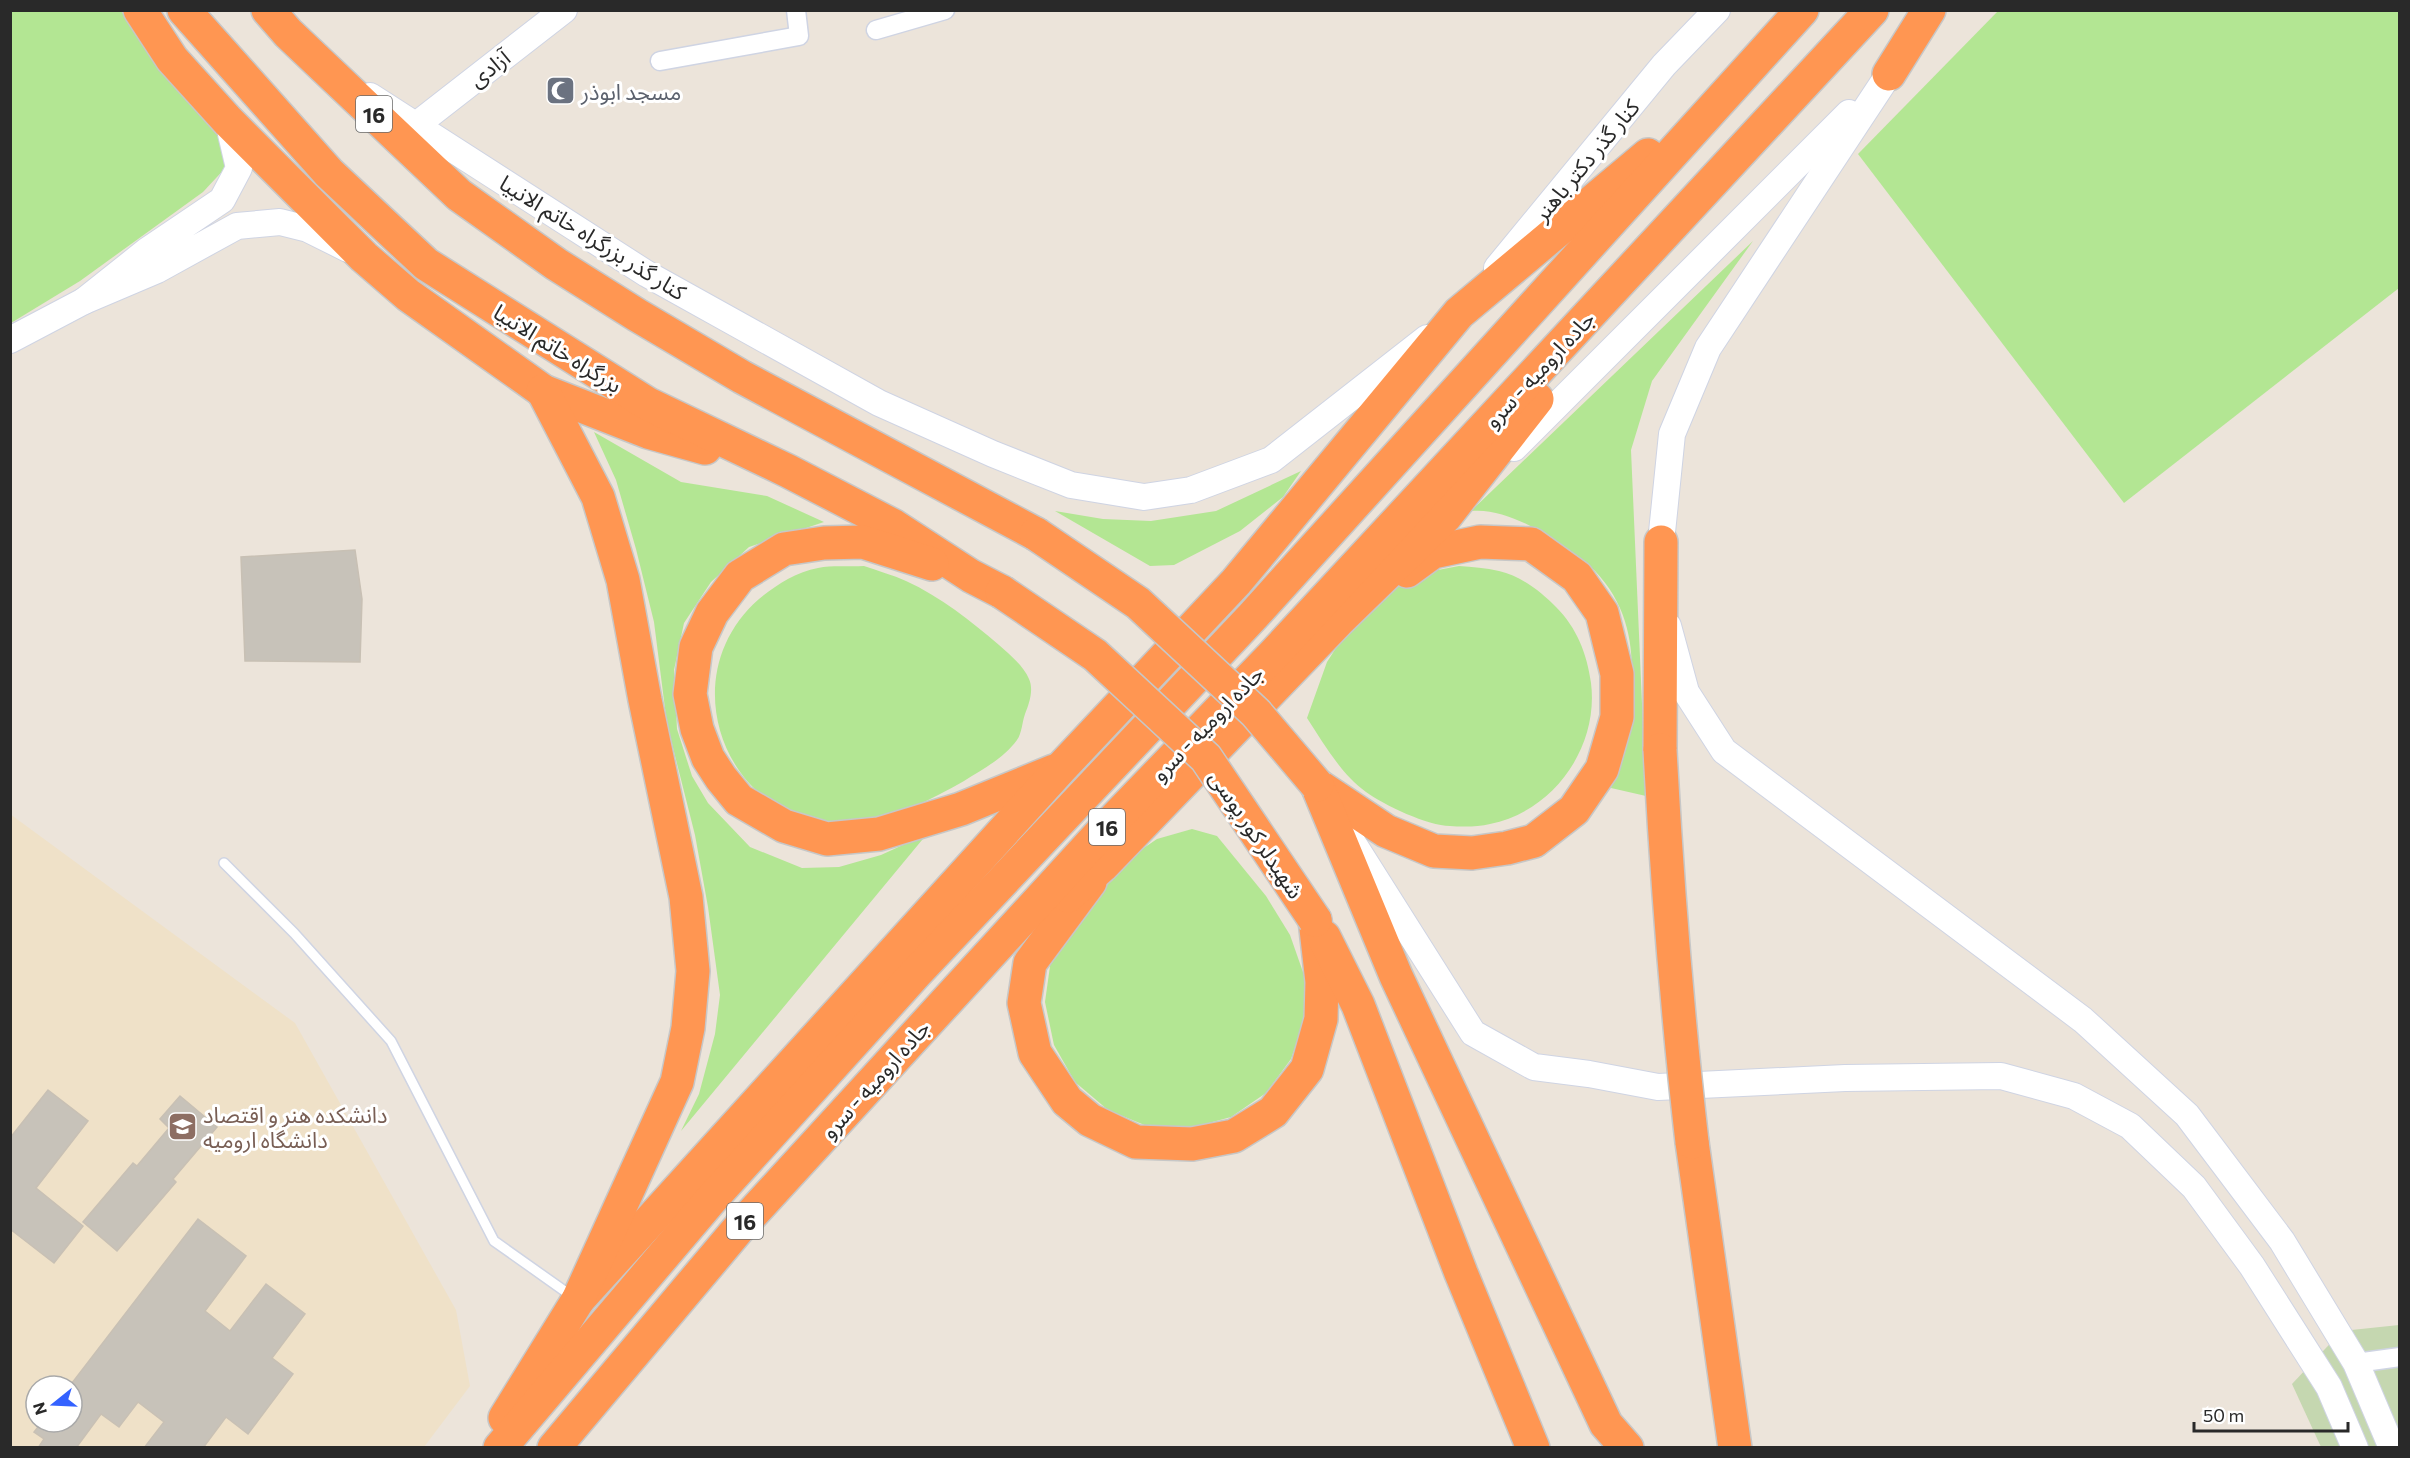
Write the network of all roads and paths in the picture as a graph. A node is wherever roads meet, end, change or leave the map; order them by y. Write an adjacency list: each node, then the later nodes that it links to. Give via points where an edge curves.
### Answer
1 (140, 10): 17 (highway, via 172,59)
2 (183, 10): 26 (highway, بزرگراه خاتم الانبیا, via 329,173 426,264 648,404)
3 (564, 10): 18 (main road, آزادی)
4 (796, 10): 14 (street, via 799,36)
5 (945, 10): 12 (street)
6 (1717, 10): 22 (main road, کنار گذر دکتر باهنر, via 1664,65)
7 (1802, 10): 16 (highway, جاده ارومیه - سرو)
8 (1872, 10): 19 (highway, جاده ارومیه - سرو)
9 (1929, 10): 15 (highway)
10 (1946, 10): 15 (main road)
11 (276, 18): 13 (highway, 16)
12 (876, 30)
13 (314, 58): 18 (main road, کنار گذر بزرگراه خاتم الانبیا); 33 (highway, 16, bridge, via 459,195 556,264 742,377 1036,534 1138,603 1256,713)
14 (660, 61)
15 (1889, 74): 27 (main road); 28 (main road, via 1707,348 1672,434)
16 (1743, 75): 22 (highway); 42 (highway, جاده ارومیه - سرو, via 1252,617 916,974 716,1194)
17 (228, 121): 20 (highway); 21 (main road, via 239,168 222,200 148,250)
18 (415, 126): 25 (main road, کنار گذر بزرگراه خاتم الانبیا, via 648,274)
19 (1672, 225): 27 (highway); 37 (highway, جاده ارومیه - سرو / 16)
20 (364, 257): 21 (main road, via 308,229 280,222 237,226 157,270); 24 (highway, via 408,295)
21 (84, 301): 23 (main road)
22 (1459, 314): 25 (main road, کنار گذر دکتر باهنر, via 1271,460 1191,490 1144,497 1071,485); 32 (highway, via 1236,582)
23 (10, 340)
24 (543, 391): 26 (highway, via 648,432); 38 (highway, via 598,497 623,580 686,897 693,971 688,1028 677,1082)
25 (879, 403)
26 (788, 471): 29 (highway, بزرگراه خاتم الانبیا, via 894,526)
27 (1445, 517): 31 (highway)
28 (1661, 542): 40 (main road, via 1669,630 1686,692 1724,751 2083,1020 2187,1115 2282,1241); 46 (highway, bridge, via 1660,750 1678,1017)
29 (971, 576): 30 (highway, بزرگراه خاتم الانبیا); 32 (highway, via 863,543 824,543 784,549 741,576 712,613 696,647 690,694 708,758 739,800 784,826 828,838 879,834 961,809)
30 (1002, 592): 36 (highway, شهیدلر کور پوسی, bridge, via 1095,655 1206,758)
31 (1338, 621): 33 (highway, via 1433,552 1480,542 1531,544 1577,577 1602,613 1617,674 1617,717 1602,769 1574,810 1534,841 1507,848 1472,853 1434,851 1386,831); 35 (highway)
32 (1061, 768): 38 (highway)
33 (1317, 785): 45 (highway, via 1416,1019 1606,1424); 47 (main road, via 1473,1033 1534,1067 1658,1087 1845,1078 2001,1076 2074,1096 2130,1126 2194,1186 2252,1266 2329,1387)
34 (224, 863): 38 (lane, via 294,933 391,1041 494,1241)
35 (1102, 866): 36 (highway, via 1030,963 1024,1004 1035,1053 1067,1101 1090,1120 1136,1142 1192,1144 1234,1136 1273,1112 1307,1069 1321,1019 1322,982); 37 (highway)
36 (1315, 920): 44 (highway, شهیدلر کور پوسی, via 1358,1005)
37 (945, 1003): 43 (highway, جاده ارومیه - سرو / 16, via 739,1228)
38 (578, 1300): 41 (highway)
39 (2400, 1357): 40 (street)
40 (2356, 1363): 48 (main road)
41 (487, 1448)
42 (500, 1448)
43 (554, 1448)
44 (1533, 1448)
45 (1627, 1448)
46 (1735, 1448)
47 (2355, 1448)
48 (2392, 1448)

